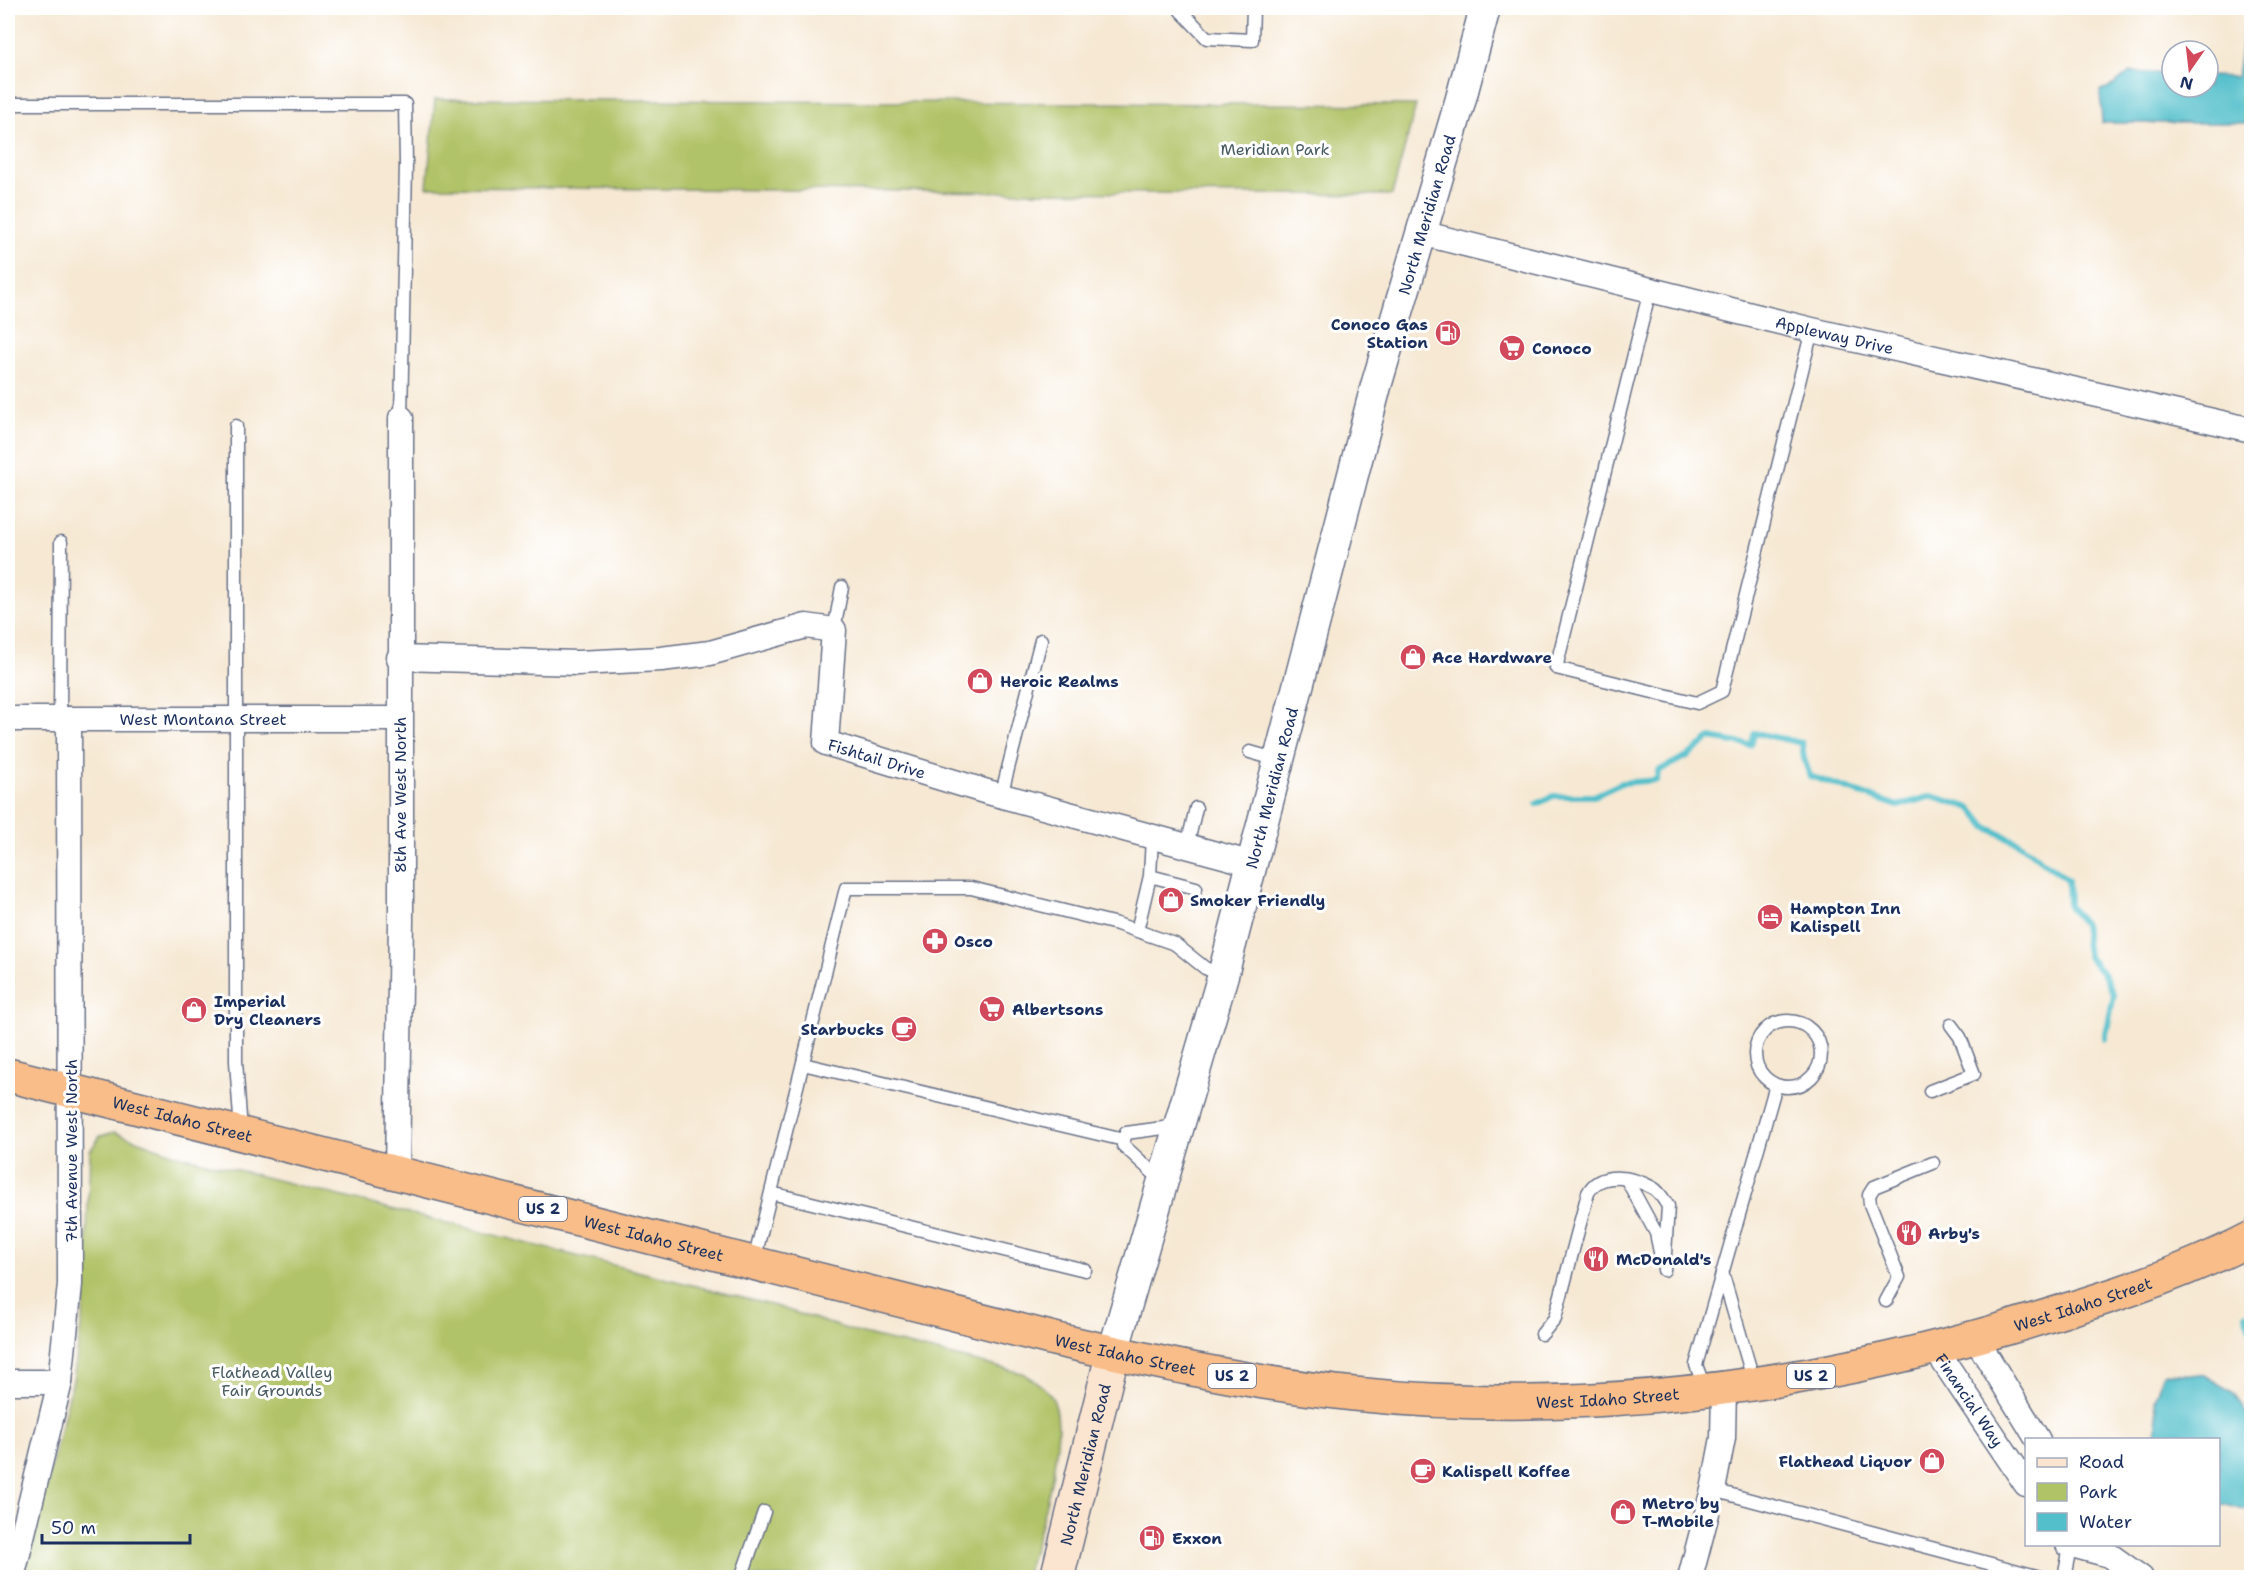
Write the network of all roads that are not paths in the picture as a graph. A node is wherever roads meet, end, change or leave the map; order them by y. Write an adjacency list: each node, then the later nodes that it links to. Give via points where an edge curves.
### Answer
1 (1252, 8): 3 (lane, via 1252,40 1207,38)
2 (1485, 8): 5 (street, North Meridian Road)
3 (1181, 11)
4 (8, 104): 8 (lane, via 405,104)
5 (1421, 233): 6 (street, Appleway Drive); 21 (street, North Meridian Road, via 1367,420)
6 (1650, 290): 7 (street, Appleway Drive); 7 (lane, via 1556,668 1696,703 1722,691)
7 (1812, 330): 10 (street, Appleway Drive)
8 (401, 418): 15 (street, 8th Ave West North)
9 (236, 426): 18 (lane)
10 (2252, 430)
11 (61, 542): 17 (lane)
12 (842, 587): 13 (lane)
13 (834, 630): 15 (street, via 806,626 710,653 661,659 577,663); 22 (street, Fishtail Drive, via 826,742)
14 (1041, 640): 22 (lane)
15 (399, 658): 19 (street, 8th Ave West North)
16 (8, 719): 17 (street, West Montana Street)
17 (64, 719): 18 (street, West Montana Street); 35 (street, 7th Avenue West North)
18 (236, 719): 19 (street, West Montana Street); 38 (lane, via 236,1061)
19 (399, 719): 41 (street, 8th Ave West North)
20 (1250, 752): 21 (lane)
21 (1279, 760): 26 (street, North Meridian Road)
22 (1001, 796): 24 (street, Fishtail Drive)
23 (1196, 808): 25 (lane)
24 (1152, 837): 25 (street, Fishtail Drive); 27 (lane)
25 (1187, 846): 26 (street, Fishtail Drive)
26 (1253, 864): 30 (street, North Meridian Road)
27 (1150, 876): 28 (lane); 29 (lane)
28 (1197, 888)
29 (1137, 931): 30 (lane, via 1175,944 1205,968); 32 (lane, via 971,888 846,888)
30 (1223, 975): 37 (street, North Meridian Road)
31 (1951, 1025): 36 (lane, via 1960,1037 1974,1074)
32 (803, 1064): 39 (lane); 44 (lane)
33 (8, 1075): 35 (highway, West Idaho Street / US 2)
34 (1776, 1084): 34 (lane, via 1796,1086 1819,1066 1821,1045 1809,1027 1799,1022 1776,1022 1759,1037 1755,1059 1759,1070); 48 (lane)
35 (71, 1091): 38 (highway, West Idaho Street / US 2); 55 (street, 7th Avenue West North, via 70,1284)
36 (1930, 1091)
37 (1179, 1126): 39 (lane); 43 (street, North Meridian Road)
38 (241, 1133): 41 (highway, West Idaho Street / US 2)
39 (1124, 1139): 43 (lane)
40 (1933, 1163): 49 (lane, via 1874,1186 1869,1195 1899,1277)
41 (397, 1172): 46 (highway, West Idaho Street / US 2)
42 (1627, 1180): 42 (lane, via 1656,1233 1664,1270 1668,1206 1654,1188); 50 (lane, via 1603,1178 1592,1187 1555,1318)
43 (1163, 1182): 53 (street, North Meridian Road)
44 (771, 1193): 46 (lane); 47 (lane)
45 (2252, 1238): 51 (highway, West Idaho Street / US 2, via 2141,1286)
46 (754, 1262): 53 (highway, West Idaho Street / US 2)
47 (1084, 1270)
48 (1722, 1271): 56 (lane); 56 (lane, via 1696,1365)
49 (1886, 1301)
50 (1542, 1334)
51 (1975, 1337): 52 (highway, West Idaho Street / US 2); 57 (street)
52 (1934, 1347): 56 (highway, West Idaho Street / US 2, via 1819,1374); 58 (street, Financial Way)
53 (1113, 1352): 56 (highway, West Idaho Street / US 2, via 1255,1380 1410,1399 1567,1403); 65 (main road, North Meridian Road)
54 (8, 1382): 55 (street)
55 (60, 1382): 63 (street, 7th Avenue West North)
56 (1728, 1388): 59 (street)
57 (2037, 1438)
58 (2025, 1483)
59 (1713, 1490): 66 (street); 67 (lane)
60 (764, 1512): 64 (lane)
61 (2069, 1546): 62 (street); 68 (lane)
62 (2106, 1550): 69 (street)
63 (12, 1578)
64 (741, 1578)
65 (1057, 1578)
66 (1690, 1578)
67 (2044, 1578)
68 (2064, 1578)
69 (2141, 1578)

